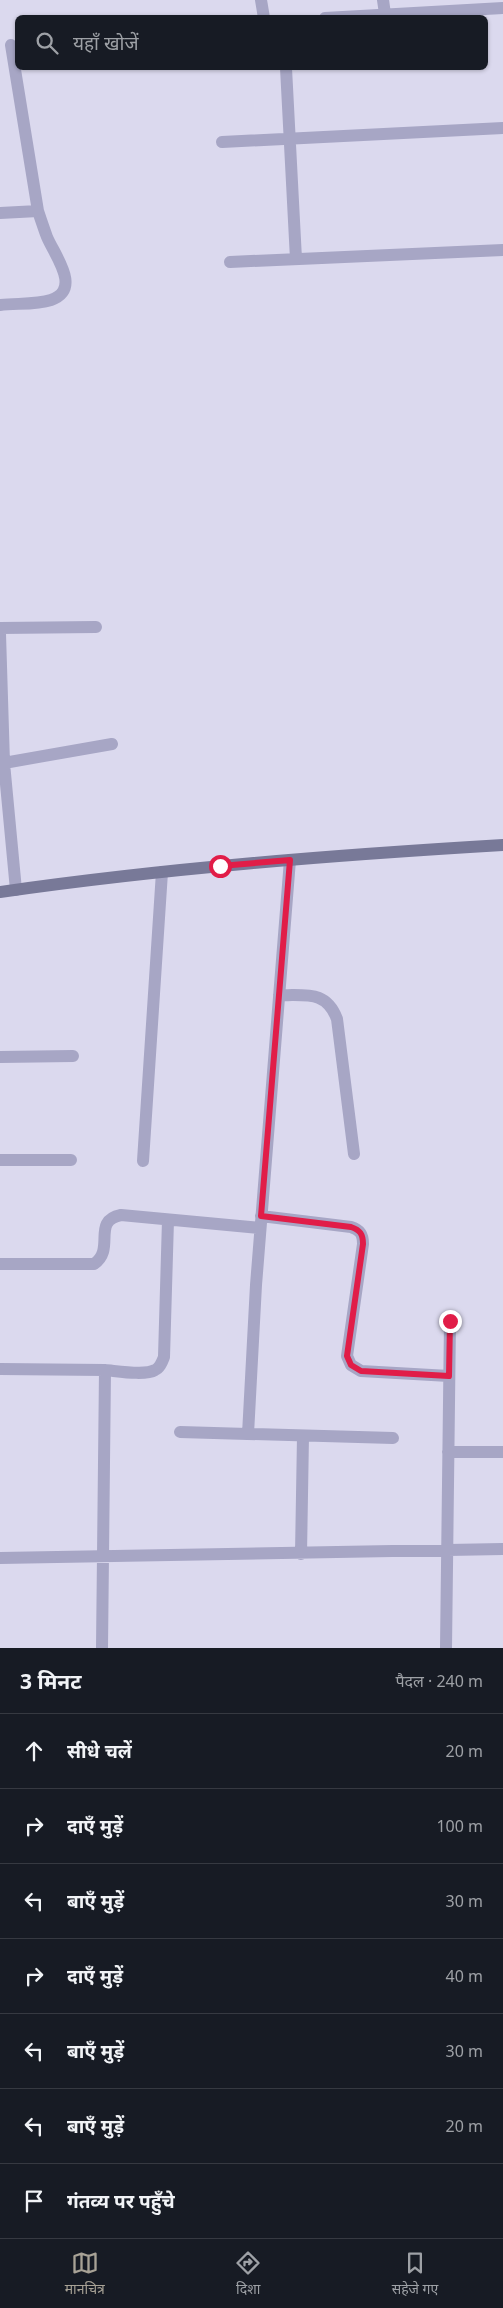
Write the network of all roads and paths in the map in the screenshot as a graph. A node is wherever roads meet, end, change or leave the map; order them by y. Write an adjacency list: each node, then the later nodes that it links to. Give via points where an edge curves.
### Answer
1 (261, 0): 5 (street)
2 (383, 0): 4 (street)
3 (503, 8): 4 (street)
4 (385, 14): 6 (street)
5 (264, 15)
6 (370, 15)
7 (10, 44): 12 (street)
8 (286, 70): 10 (street)
9 (503, 128): 10 (street)
10 (289, 138): 11 (street); 15 (street)
11 (222, 142)
12 (38, 211): 13 (street); 17 (street, via 64,270 66,286 62,294 50,301)
13 (0, 213)
14 (503, 250): 15 (street)
15 (296, 259): 16 (street)
16 (230, 262)
17 (0, 305)
18 (0, 628): 19 (street)
19 (96, 628)
20 (0, 634): 22 (street)
21 (112, 744): 22 (street)
22 (4, 763): 26 (street)
23 (503, 845): 24 (street)
24 (290, 860): 25 (street); 28 (street)
25 (162, 872): 26 (street); 34 (street)
26 (16, 890): 27 (street)
27 (0, 892)
28 (279, 995): 31 (street, via 314,996 332,1006 337,1019); 36 (street)
29 (0, 1056): 30 (street)
30 (73, 1056)
31 (354, 1154)
32 (0, 1160): 33 (street)
33 (70, 1160)
34 (143, 1161)
35 (168, 1220): 36 (street); 37 (street, via 113,1216 104,1230 104,1252 94,1264); 40 (street, via 164,1357 161,1365 155,1371 145,1372)
36 (261, 1222): 41 (street, via 358,1229 363,1235 363,1244 347,1356 351,1365 361,1371); 43 (street)
37 (0, 1264)
38 (450, 1321): 41 (street)
39 (0, 1369): 40 (street)
40 (105, 1370): 51 (street)
41 (449, 1376): 46 (street)
42 (180, 1432): 43 (street)
43 (248, 1434): 44 (street)
44 (303, 1436): 45 (street); 50 (street)
45 (393, 1438)
46 (448, 1452): 47 (street); 49 (street)
47 (503, 1452)
48 (503, 1549): 49 (street)
49 (448, 1551): 50 (street); 54 (street)
50 (301, 1554): 51 (street)
51 (102, 1556): 52 (street); 53 (street)
52 (0, 1558)
53 (102, 1648)
54 (446, 1648)

